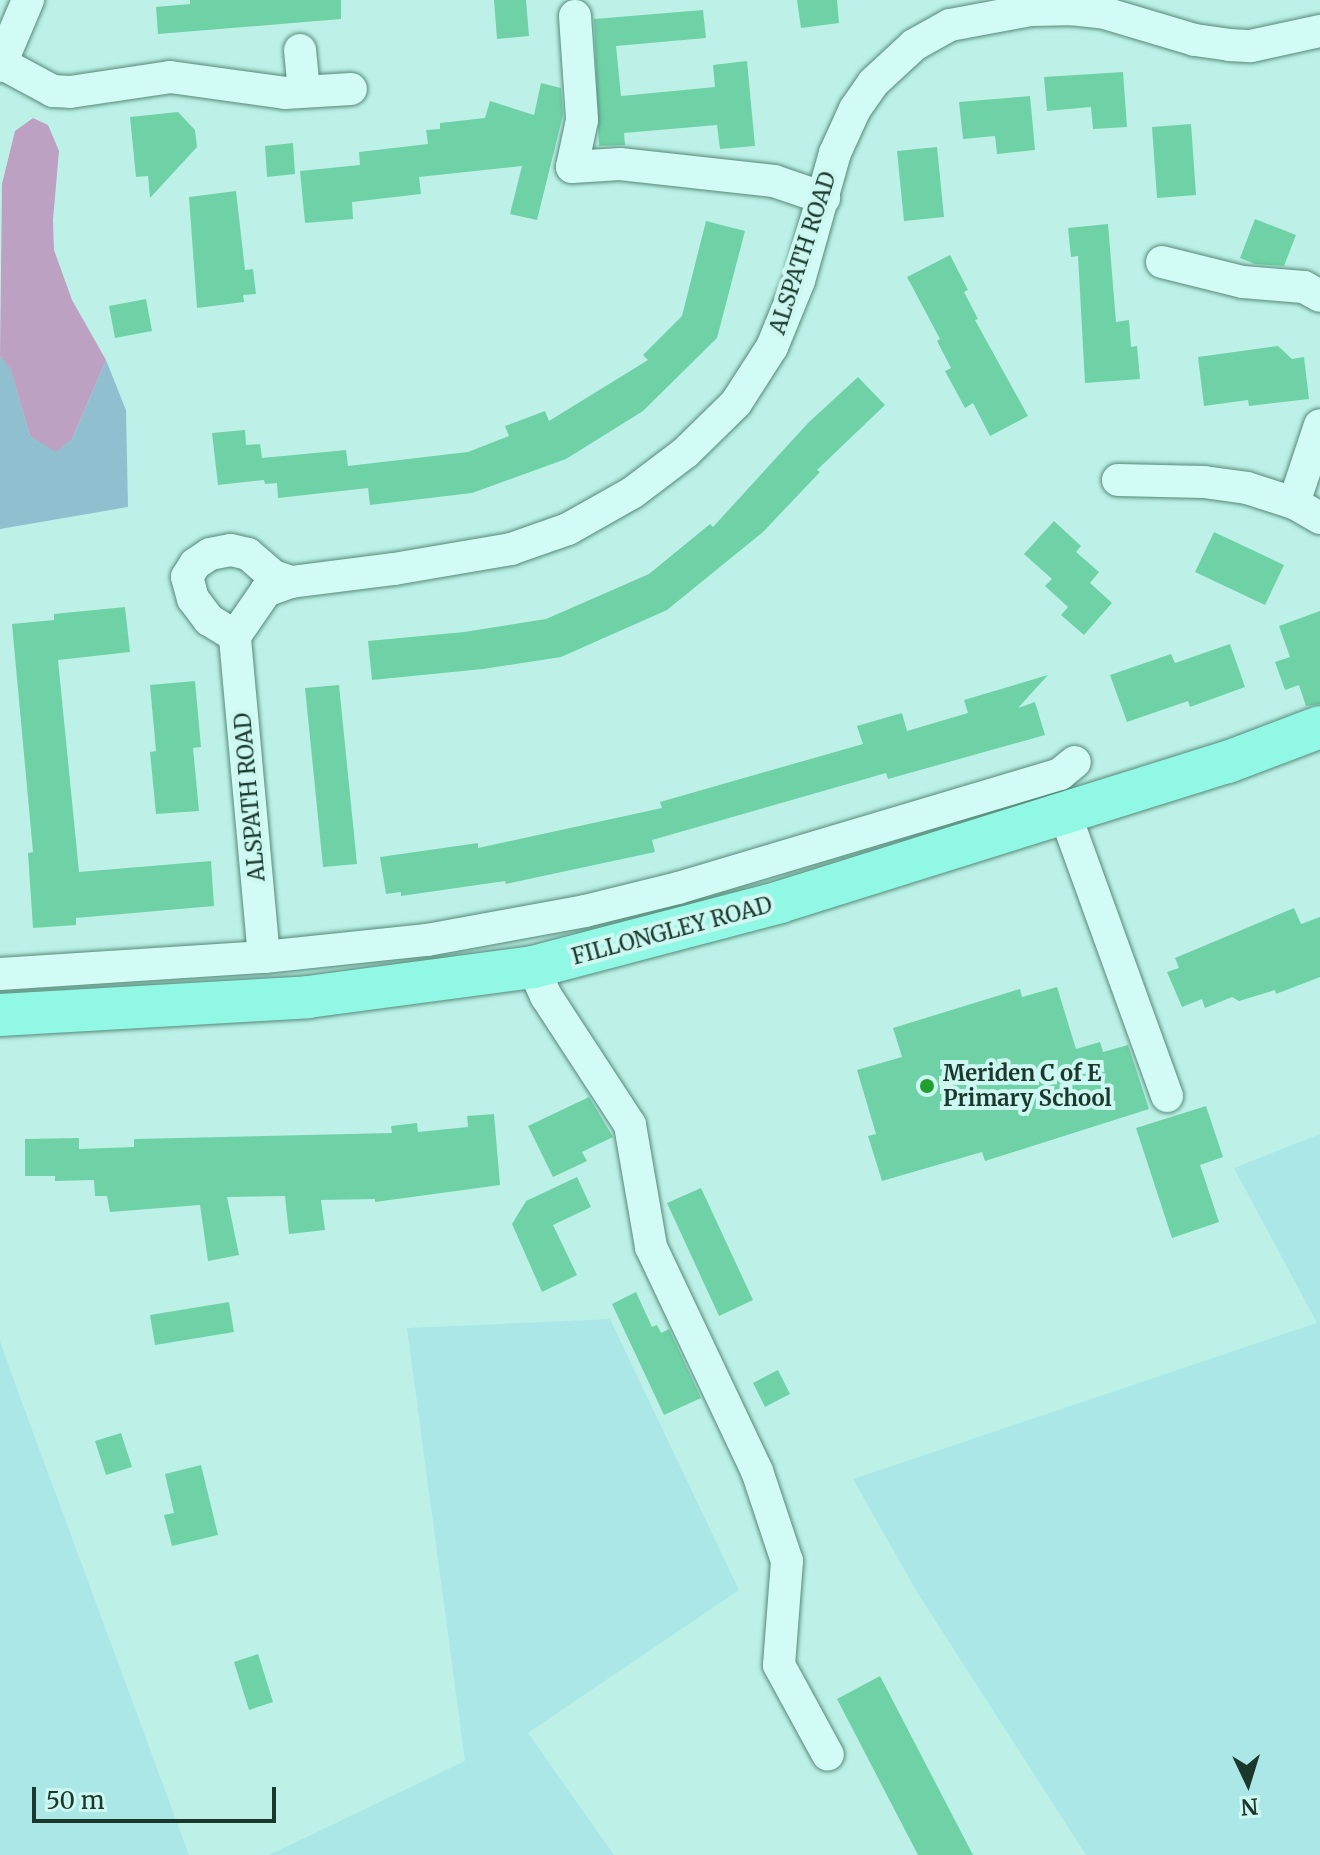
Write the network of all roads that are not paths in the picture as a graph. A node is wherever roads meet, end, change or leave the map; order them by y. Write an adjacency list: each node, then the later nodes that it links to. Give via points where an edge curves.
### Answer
1 (28, 0): 6 (street)
2 (1103, 6): 4 (street, ALSPATH ROAD, via 1195,40 1229,45 1251,46); 9 (street, ALSPATH ROAD, via 990,16 950,25 914,45 873,83 855,109 835,153)
3 (575, 16): 9 (street, via 582,120 572,167 620,164 774,181)
4 (1320, 31)
5 (300, 50): 8 (street)
6 (1, 64): 8 (street, via 53,91 170,77)
7 (351, 89): 8 (street)
8 (304, 91)
9 (824, 198): 15 (street, ALSPATH ROAD, via 772,347 736,403 686,452 632,493 568,529 511,549)
10 (1162, 262): 11 (street)
11 (1312, 292)
12 (1320, 425): 14 (street)
13 (1118, 480): 14 (street, via 1247,488)
14 (1307, 511)
15 (291, 582): 16 (street, ALSPATH ROAD, via 266,591); 16 (street, via 273,576 248,554 231,550 195,564 187,577 193,599 209,620)
16 (235, 636): 20 (street, ALSPATH ROAD)
17 (1320, 727): 19 (main road, FILLONGLEY ROAD)
18 (1075, 762): 20 (street, FILLONGLEY ROAD, via 1060,774 585,911 427,940)
19 (1065, 814): 21 (main road, FILLONGLEY ROAD, via 780,902); 24 (street)
20 (264, 957): 22 (street, FILLONGLEY ROAD)
21 (533, 967): 23 (main road, FILLONGLEY ROAD, via 308,997); 25 (street, via 546,996 630,1125 651,1247 757,1471 787,1561 779,1665)
22 (0, 974)
23 (0, 1015)
24 (1167, 1096)
25 (828, 1755)

